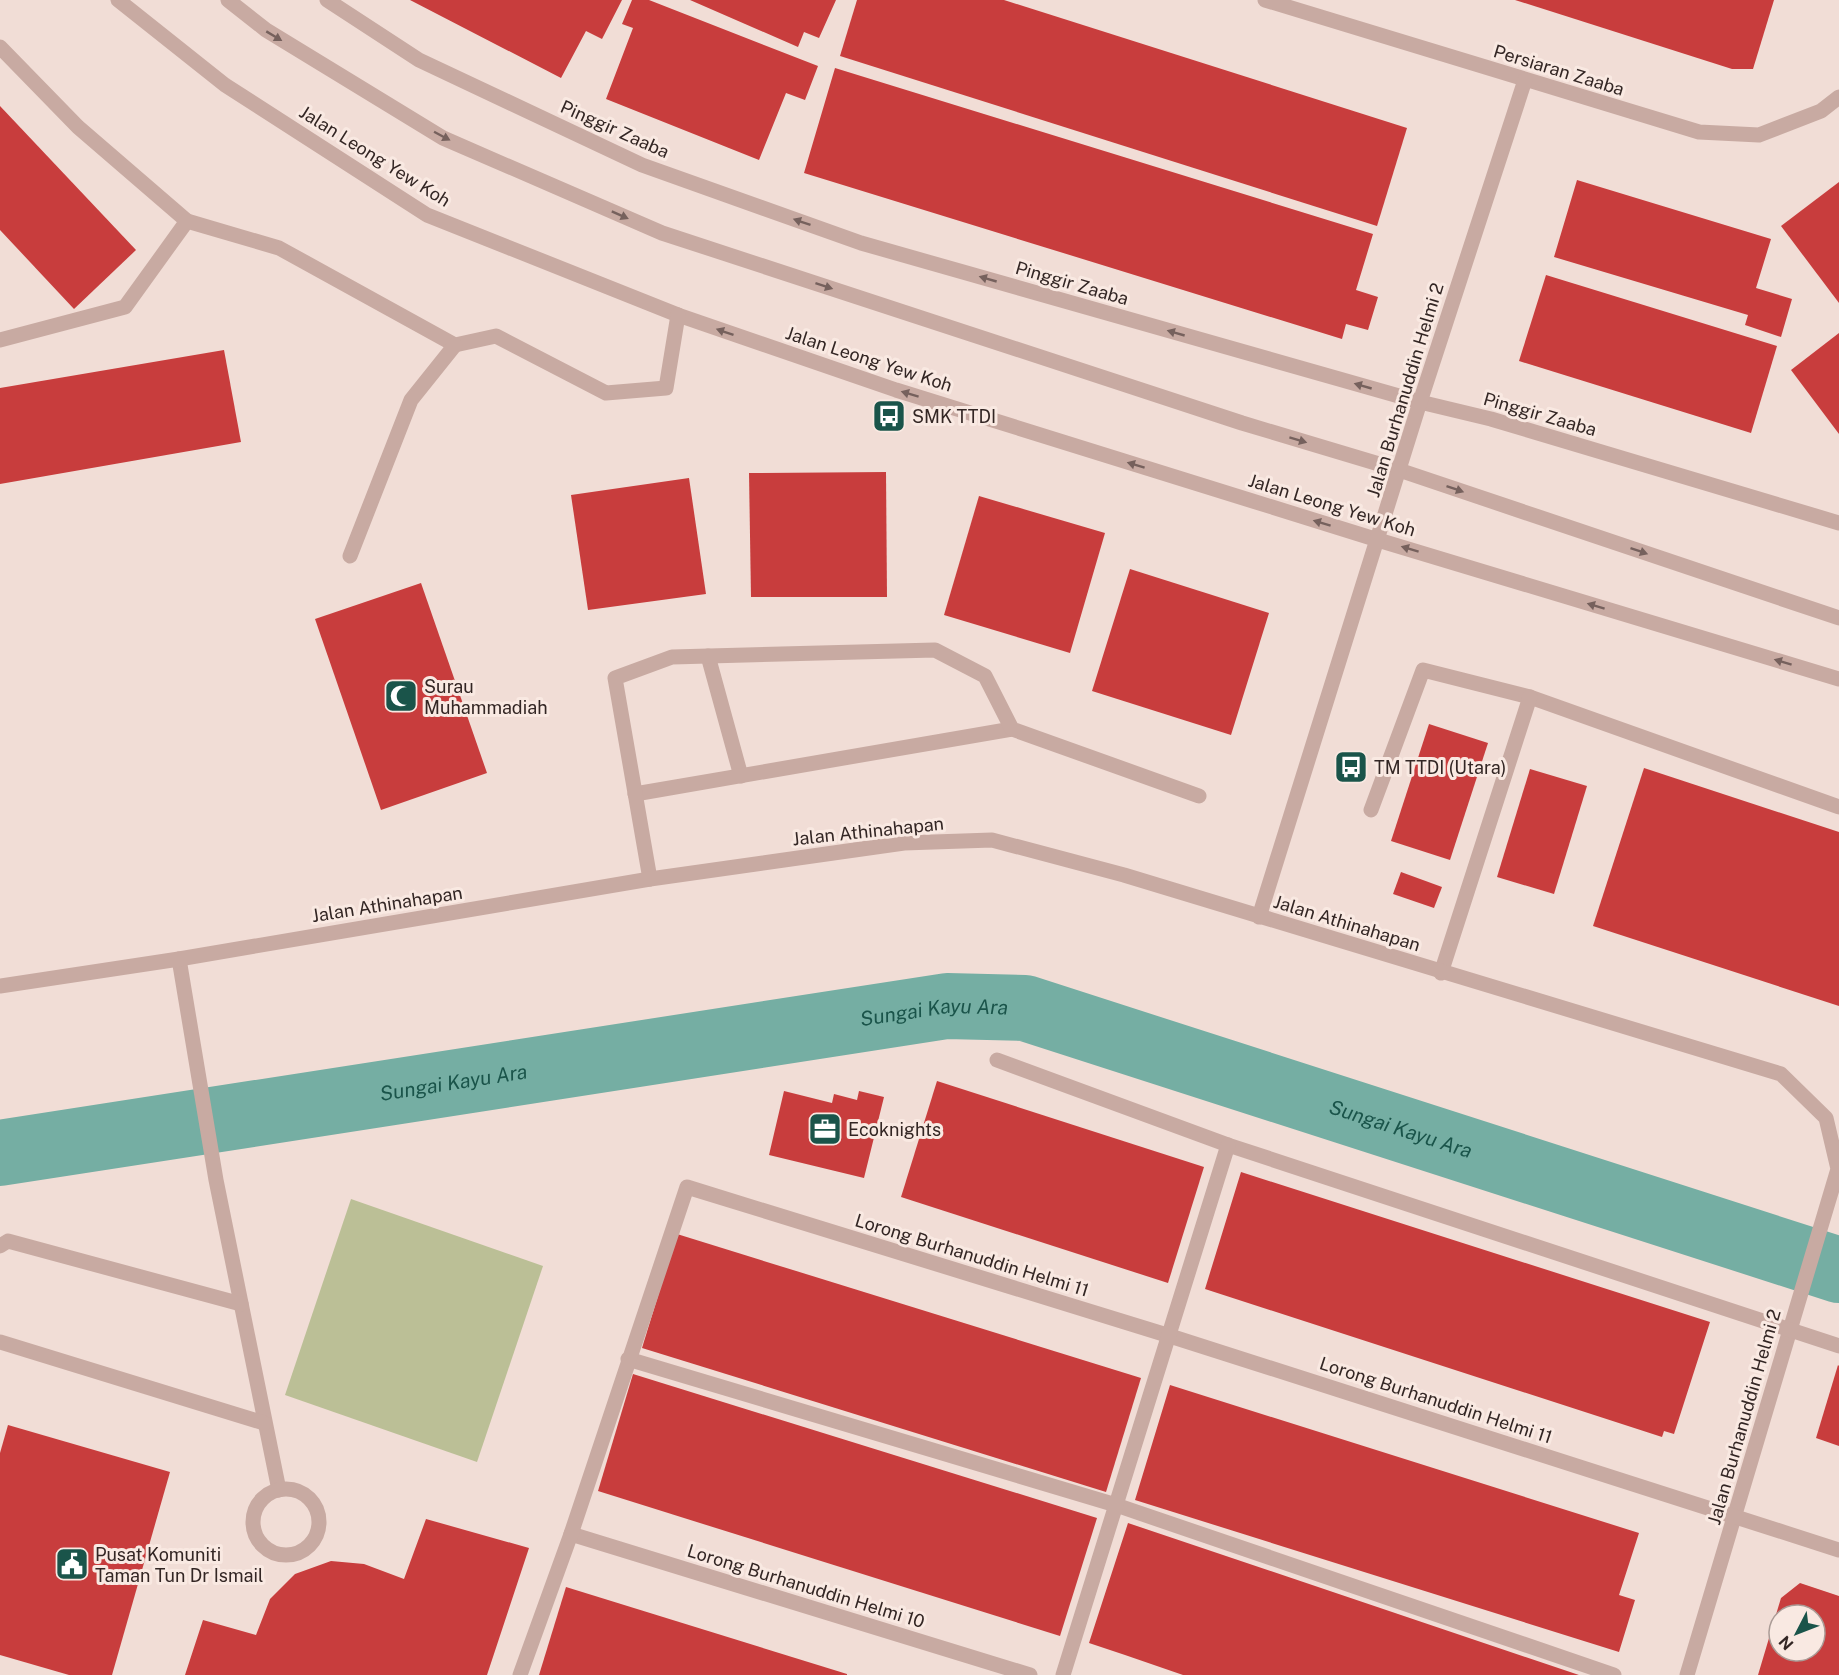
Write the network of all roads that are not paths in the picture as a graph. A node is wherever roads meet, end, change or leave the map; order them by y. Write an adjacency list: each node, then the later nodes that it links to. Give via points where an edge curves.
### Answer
1 (118, 0): 9 (street, Jalan Leong Yew Koh, via 225,85 427,215)
2 (228, 0): 13 (street, one-way to 13, via 266,30 443,138 662,233 1242,423)
3 (327, 0): 12 (street, Pinggir Zaaba, one-way to 3, via 861,243 642,165 419,60)
4 (1265, 0): 6 (street, Persiaran Zaaba)
5 (0, 47): 8 (street, via 78,127)
6 (1525, 80): 7 (street, Persiaran Zaaba, via 1699,132 1759,135 1821,111); 12 (street, Jalan Burhanuddin Helmi 2)
7 (1839, 97)
8 (187, 221): 10 (street, via 124,307); 11 (street, via 279,248)
9 (678, 315): 11 (street, via 666,388 606,393 496,336); 15 (street, Jalan Leong Yew Koh, one-way to 9, via 896,390)
10 (0, 340)
11 (455, 345): 16 (street, via 411,400)
12 (1420, 402): 13 (street, Jalan Burhanuddin Helmi 2); 14 (street, Pinggir Zaaba, via 1491,419)
13 (1399, 470): 15 (street, Jalan Burhanuddin Helmi 2); 17 (street, one-way to 17)
14 (1839, 523)
15 (1378, 540): 19 (street, Jalan Leong Yew Koh, one-way to 15); 28 (street, Jalan Burhanuddin Helmi 2)
16 (350, 556)
17 (1839, 618)
18 (708, 656): 21 (street, via 935,650 985,675); 22 (street); 23 (street, via 672,657 615,678)
19 (1839, 679)
20 (1530, 697): 25 (street); 26 (street, via 1423,670); 30 (street)
21 (1012, 729): 22 (street); 24 (street)
22 (741, 776): 23 (street)
23 (635, 794): 27 (street)
24 (1199, 796)
25 (1839, 807)
26 (1371, 810)
27 (650, 879): 28 (street, Jalan Athinahapan, via 904,843 992,840); 29 (street, Jalan Athinahapan)
28 (1259, 917): 30 (street, Jalan Athinahapan)
29 (179, 959): 31 (street, Jalan Athinahapan); 36 (street)
30 (1441, 973): 34 (street, Jalan Athinahapan, via 1781,1074 1826,1118)
31 (0, 986)
32 (997, 1059): 33 (street)
33 (1228, 1145): 37 (street); 38 (street)
34 (1838, 1169): 37 (street, Jalan Burhanuddin Helmi 2)
35 (0, 1246): 36 (street, via 8,1241)
36 (241, 1304): 42 (street)
37 (1789, 1331): 40 (street); 45 (street, Jalan Burhanuddin Helmi 2)
38 (1170, 1336): 41 (street, Lorong Burhanuddin Helmi 11, via 687,1187); 44 (street); 45 (street, Lorong Burhanuddin Helmi 11)
39 (0, 1342): 42 (street)
40 (1839, 1346)
41 (628, 1359): 44 (street); 46 (street, Lorong Burhanuddin Helmi 11)
42 (264, 1423): 43 (street)
43 (279, 1490): 43 (street, via 299,1492 308,1498 319,1516 311,1545 292,1555 270,1551 261,1544 253,1523 260,1501)
44 (1116, 1505): 50 (street); 51 (street)
45 (1737, 1516): 47 (street, Lorong Burhanuddin Helmi 11); 52 (street, Jalan Burhanuddin Helmi 2)
46 (571, 1534): 48 (street, Lorong Burhanuddin Helmi 11); 49 (street, Lorong Burhanuddin Helmi 10)
47 (1839, 1551)
48 (520, 1675)
49 (1030, 1675)
50 (1063, 1675)
51 (1614, 1675)
52 (1687, 1675)

